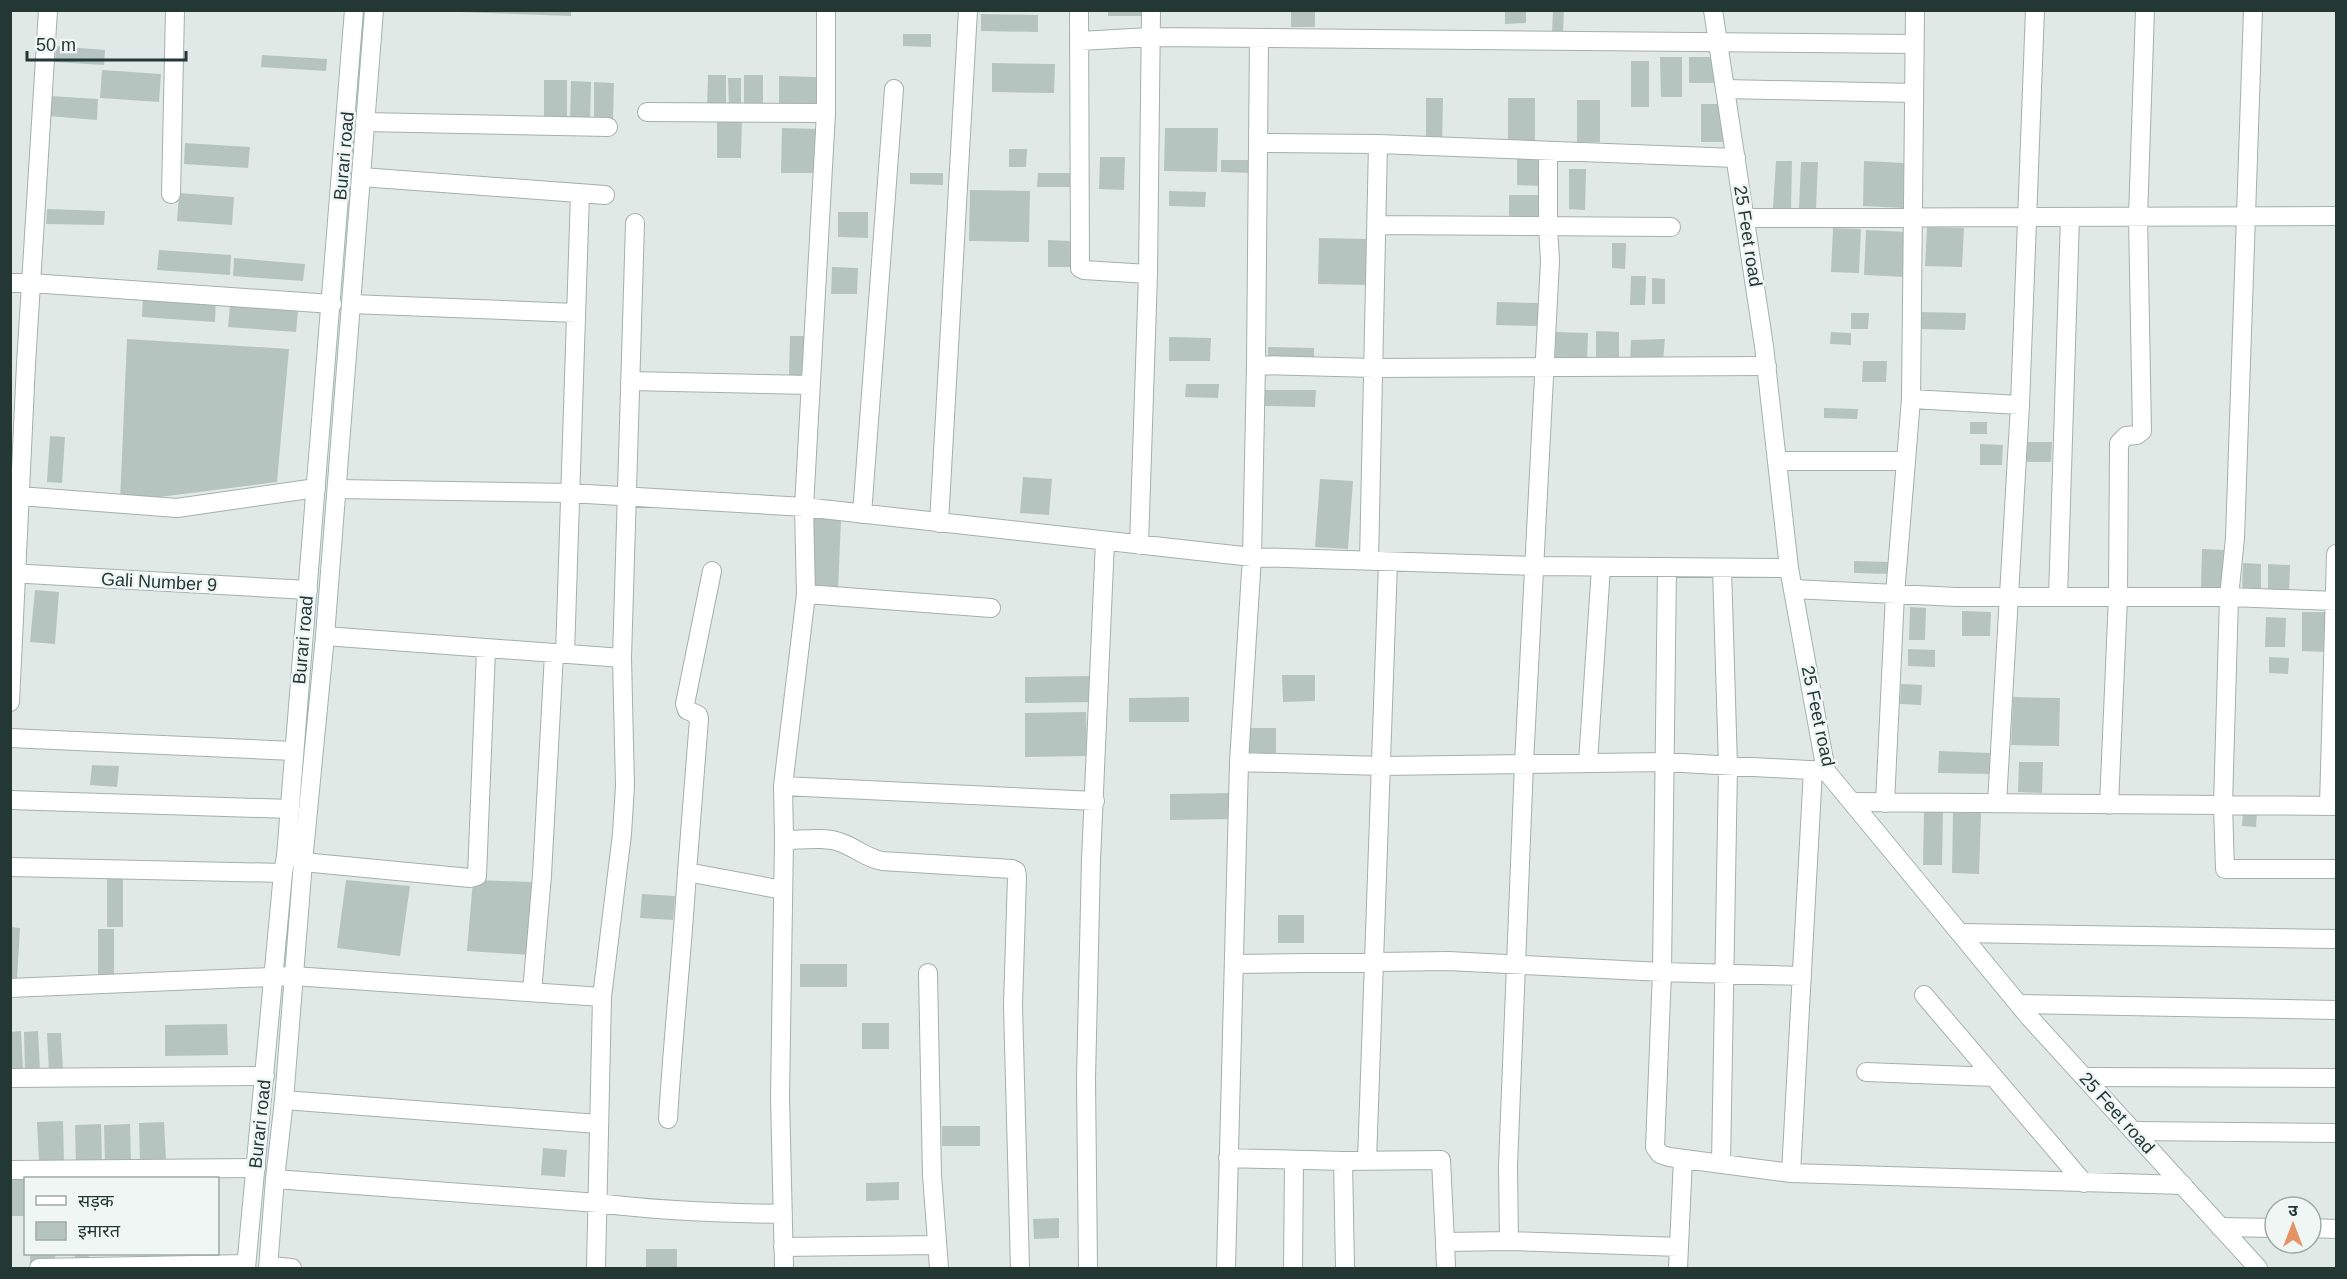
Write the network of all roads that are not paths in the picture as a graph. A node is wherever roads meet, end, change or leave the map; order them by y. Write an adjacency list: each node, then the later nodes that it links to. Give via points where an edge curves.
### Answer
1 (48, 10): 47 (street)
2 (175, 10): 31 (street)
3 (354, 10): 48 (street, Burari road)
4 (374, 10): 24 (street, Burari road)
5 (826, 10): 23 (street)
6 (968, 10): 68 (street)
7 (1079, 10): 16 (street)
8 (1151, 10): 14 (street)
9 (1713, 10): 17 (street, 25 Feet road)
10 (1915, 10): 18 (street)
11 (2035, 10): 37 (street)
12 (2145, 10): 39 (street)
13 (2253, 10): 34 (street)
14 (1150, 37): 15 (street); 16 (street); 45 (street)
15 (1259, 38): 17 (street); 26 (street)
16 (1080, 41): 45 (street, via 1080,268)
17 (1718, 41): 18 (street); 20 (street, 25 Feet road)
18 (1914, 44): 21 (street)
19 (894, 89): 67 (street)
20 (1725, 89): 21 (street); 29 (street, 25 Feet road)
21 (1914, 93): 36 (street)
22 (647, 112): 23 (street)
23 (826, 113): 56 (street)
24 (365, 123): 25 (street); 30 (street, Burari road)
25 (608, 127)
26 (1259, 143): 27 (street); 51 (street)
27 (1378, 144): 28 (street); 42 (street)
28 (1548, 152): 29 (street); 43 (street)
29 (1736, 158): 40 (street, 25 Feet road)
30 (361, 177): 32 (street); 49 (street, Burari road)
31 (171, 194)
32 (580, 194): 33 (street); 50 (street)
33 (605, 195)
34 (2247, 216): 35 (street); 39 (street); 89 (street, via 2235,538)
35 (2337, 216)
36 (1914, 217): 37 (street); 40 (street); 57 (street)
37 (2028, 217): 38 (street); 58 (street)
38 (2070, 217): 39 (street); 87 (street)
39 (2138, 217): 88 (street, via 2142,431 2119,443)
40 (1745, 218): 53 (street, 25 Feet road)
41 (635, 223): 55 (street)
42 (1377, 225): 43 (street); 54 (street)
43 (1548, 227): 44 (street); 52 (street)
44 (1671, 227)
45 (1148, 274): 70 (street)
46 (10, 283): 47 (street)
47 (31, 283): 48 (street); 64 (street)
48 (332, 304): 61 (street, Burari road)
49 (351, 304): 50 (street); 62 (street, Burari road)
50 (576, 313): 63 (street)
51 (1256, 365): 54 (street); 72 (street)
52 (1545, 366): 53 (street); 54 (street); 75 (street)
53 (1767, 366): 59 (street, 25 Feet road)
54 (1374, 368): 73 (street)
55 (630, 381): 56 (street); 65 (street)
56 (811, 385): 66 (street)
57 (1911, 399): 58 (street); 60 (street)
58 (2020, 405): 86 (street)
59 (1777, 461): 60 (street); 79 (street, 25 Feet road)
60 (1906, 461): 85 (street)
61 (316, 488): 64 (street, via 177,508); 83 (street, Burari road)
62 (337, 489): 63 (street); 92 (street, Burari road)
63 (570, 493): 65 (street); 94 (street)
64 (19, 496): 81 (street)
65 (627, 497): 66 (street); 95 (street)
66 (804, 507): 67 (street); 84 (street)
67 (862, 514): 68 (street)
68 (939, 523): 69 (street)
69 (1105, 541): 70 (street); 108 (street)
70 (1139, 545): 72 (street)
71 (2337, 554): 90 (street)
72 (1252, 557): 73 (street); 99 (street)
73 (1369, 561): 74 (street)
74 (1388, 562): 75 (street); 103 (street)
75 (1534, 566): 76 (street); 102 (street)
76 (1600, 567): 77 (street); 100 (street)
77 (1667, 567): 78 (street); 101 (street)
78 (1722, 568): 79 (street); 104 (street)
79 (1789, 568): 82 (street, 25 Feet road)
80 (712, 571): 120 (street, via 685,704 699,719)
81 (13, 574): 83 (street, Gali Number 9); 96 (street)
82 (1793, 589): 85 (street); 105 (street, 25 Feet road)
83 (308, 590): 98 (street, Burari road)
84 (806, 594): 91 (street); 106 (street)
85 (1895, 594): 86 (street); 110 (street)
86 (2008, 597): 87 (street); 111 (street)
87 (2058, 597): 88 (street)
88 (2118, 597): 89 (street); 112 (street)
89 (2229, 597): 90 (street); 113 (street)
90 (2335, 601): 114 (street)
91 (991, 608)
92 (325, 636): 93 (street); 117 (street, Burari road)
93 (486, 650): 94 (street); 117 (street, via 477,876)
94 (560, 654): 95 (street); 135 (street)
95 (622, 658): 137 (street, via 625,786)
96 (10, 702)
97 (10, 738): 98 (street)
98 (294, 752): 115 (street, Burari road)
99 (1239, 762): 103 (street); 126 (street)
100 (1588, 762): 101 (street); 102 (street)
101 (1664, 762): 104 (street); 128 (street)
102 (1524, 763): 103 (street); 127 (street)
103 (1382, 766): 125 (street)
104 (1728, 766): 105 (street); 130 (street)
105 (1820, 770): 109 (street, 25 Feet road); 133 (street)
106 (783, 786): 108 (street); 116 (street)
107 (10, 800): 115 (street)
108 (1095, 801): 180 (street, via 1086,1079)
109 (1852, 802): 110 (street); 123 (street, 25 Feet road)
110 (1885, 803): 111 (street)
111 (1997, 804): 112 (street)
112 (2109, 805): 113 (street)
113 (2223, 805): 114 (street); 119 (street, via 2225,869)
114 (2333, 806)
115 (290, 809): 121 (street, Burari road)
116 (784, 840): 122 (street); 179 (street, via 833,840 882,861 1016,871 1013,1006)
117 (303, 862): 131 (street, Burari road)
118 (10, 867): 121 (street)
119 (2337, 869)
120 (687, 872): 122 (street); 147 (street)
121 (283, 873): 132 (street, Burari road)
122 (783, 890): 164 (street)
123 (1961, 933): 124 (street); 138 (street, 25 Feet road)
124 (2337, 939)
125 (1372, 962): 126 (street); 127 (street); 155 (street)
126 (1235, 964): 151 (street)
127 (1516, 965): 128 (street); 167 (street)
128 (1662, 972): 130 (street); 152 (street, via 1653,1139 1659,1154)
129 (928, 973): 169 (street)
130 (1725, 974): 133 (street); 156 (street)
131 (293, 975): 132 (street); 135 (street); 146 (street, Burari road)
132 (274, 976): 134 (street); 141 (street, Burari road)
133 (1802, 976): 159 (street)
134 (10, 988)
135 (532, 993): 137 (street)
136 (1924, 995): 142 (street)
137 (602, 997): 148 (street)
138 (2019, 1004): 139 (street); 143 (street, 25 Feet road)
139 (2337, 1010)
140 (1866, 1072): 142 (street)
141 (265, 1076): 144 (street); 157 (street, Burari road)
142 (1994, 1077): 161 (street)
143 (2084, 1077): 145 (street); 149 (street, 25 Feet road)
144 (10, 1078)
145 (2337, 1078)
146 (284, 1100): 148 (street); 160 (street, Burari road)
147 (668, 1119)
148 (598, 1124): 163 (street)
149 (2133, 1131): 150 (street); 162 (street, 25 Feet road)
150 (2337, 1133)
151 (1228, 1158): 153 (street); 181 (street)
152 (1683, 1159): 156 (street); 171 (street)
153 (1294, 1160): 154 (street); 182 (street)
154 (1343, 1161): 155 (street); 183 (street)
155 (1367, 1161): 168 (street, via 1442,1160)
156 (1721, 1164): 159 (street)
157 (256, 1168): 158 (street); 172 (street, Burari road)
158 (10, 1170)
159 (1791, 1173): 161 (street)
160 (275, 1179): 163 (street); 173 (street, Burari road)
161 (2084, 1183): 162 (street)
162 (2183, 1185): 165 (street, 25 Feet road)
163 (598, 1203): 164 (street, via 676,1211); 176 (street)
164 (783, 1214): 170 (street)
165 (2220, 1227): 166 (street); 186 (street, 25 Feet road)
166 (2263, 1228)
167 (1509, 1241): 168 (street); 171 (street)
168 (1445, 1242): 184 (street)
169 (937, 1245): 170 (street); 178 (street)
170 (783, 1247): 177 (street)
171 (1678, 1247): 185 (street)
172 (246, 1266): 174 (street)
173 (268, 1268): 175 (street)
174 (39, 1269)
175 (292, 1269)
176 (596, 1269)
177 (784, 1269)
178 (939, 1269)
179 (1020, 1269)
180 (1088, 1269)
181 (1226, 1269)
182 (1293, 1269)
183 (1345, 1269)
184 (1446, 1269)
185 (1678, 1269)
186 (2258, 1269)

